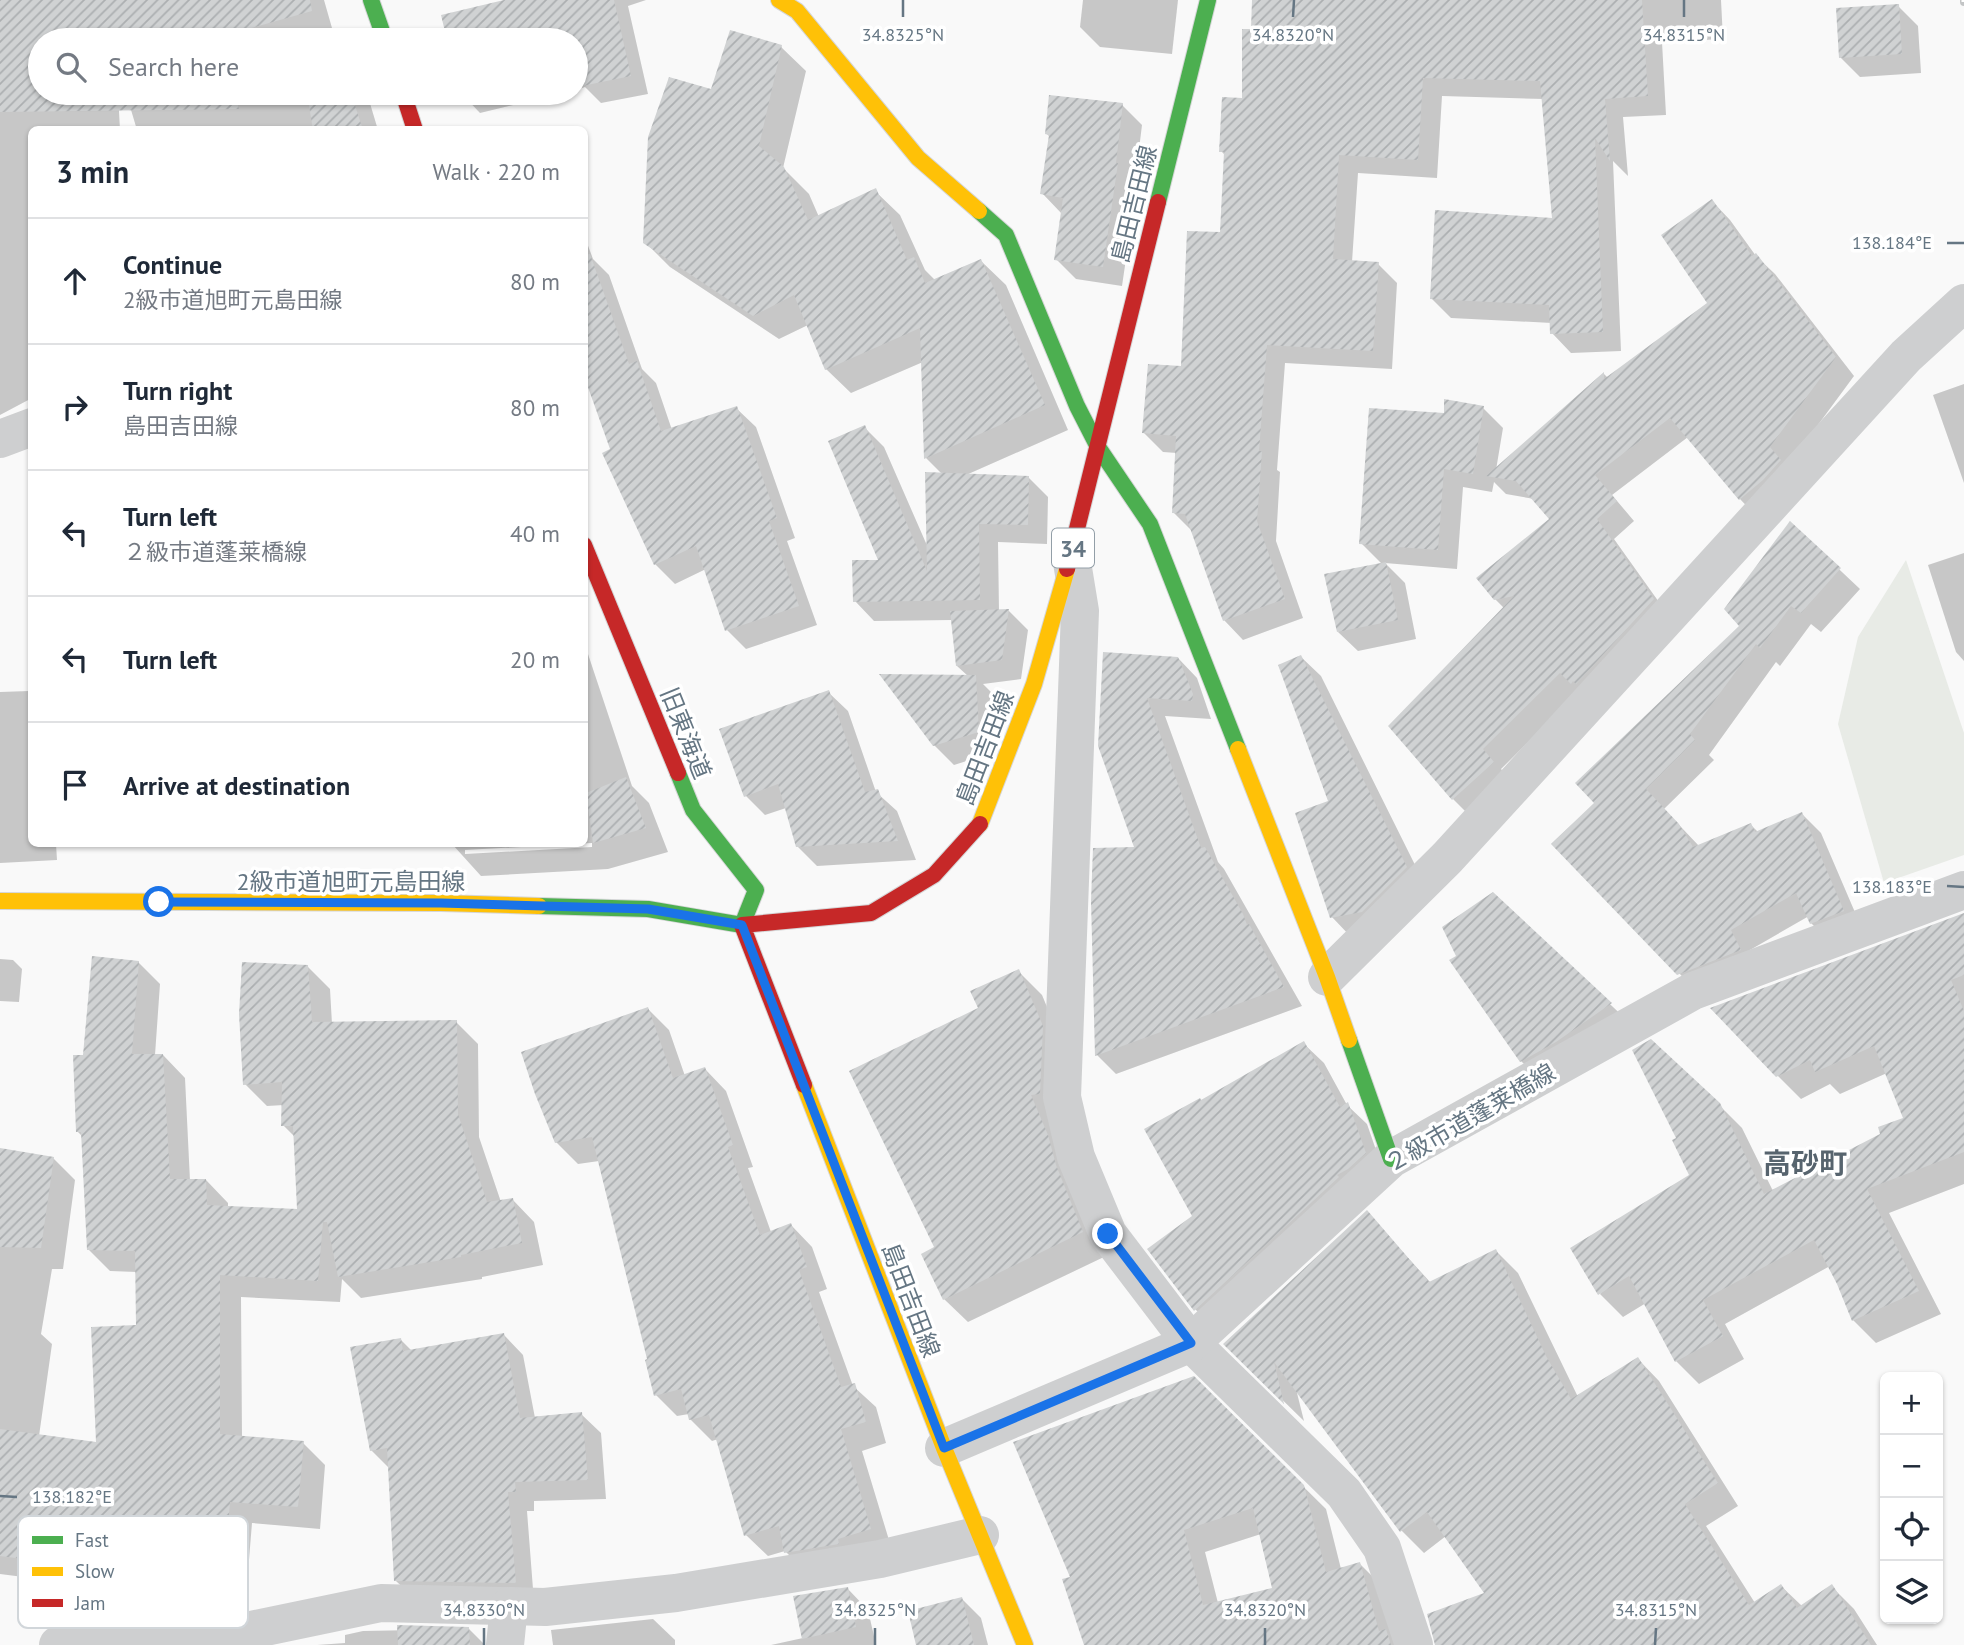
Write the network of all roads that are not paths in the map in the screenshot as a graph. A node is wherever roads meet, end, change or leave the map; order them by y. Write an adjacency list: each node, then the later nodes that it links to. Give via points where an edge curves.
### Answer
1 (372, 0): 4 (street)
2 (779, 0): 10 (street, via 797,11 918,158 1006,235)
3 (1208, 0): 10 (street, 島田吉田線 / 34)
4 (381, 28)
5 (407, 105): 6 (street)
6 (414, 126)
7 (1964, 303): 16 (street, via 1906,356 1447,858)
8 (28, 428): 9 (street)
9 (0, 439)
10 (1098, 447): 12 (street, 島田吉田線 / 34); 16 (street, via 1150,524)
11 (588, 555): 15 (street, 旧東海道, via 693,810 756,890)
12 (1071, 556): 15 (street, 島田吉田線 / 34, via 1034,684 981,823 934,875 871,913); 18 (street, via 1080,611 1062,1097 1076,1157 1108,1234)
13 (1964, 890): 17 (street, ２級市道蓬莱橋線, via 1693,992)
14 (0, 901): 15 (street, 2級市道旭町元島田線, via 634,908)
15 (742, 925): 19 (street, 島田吉田線)
16 (1327, 977): 17 (street)
17 (1391, 1159): 18 (street, ２級市道蓬莱橋線)
18 (1191, 1343): 19 (street, ２級市道蓬莱橋線); 25 (street, via 1344,1493 1382,1548)
19 (944, 1448): 20 (street, 島田吉田線)
20 (979, 1535): 21 (street, via 880,1559 676,1592 545,1607); 24 (street, 島田吉田線)
21 (509, 1606): 22 (street, via 381,1603 222,1636); 23 (street)
22 (58, 1645)
23 (505, 1645)
24 (1025, 1645)
25 (1414, 1645)

